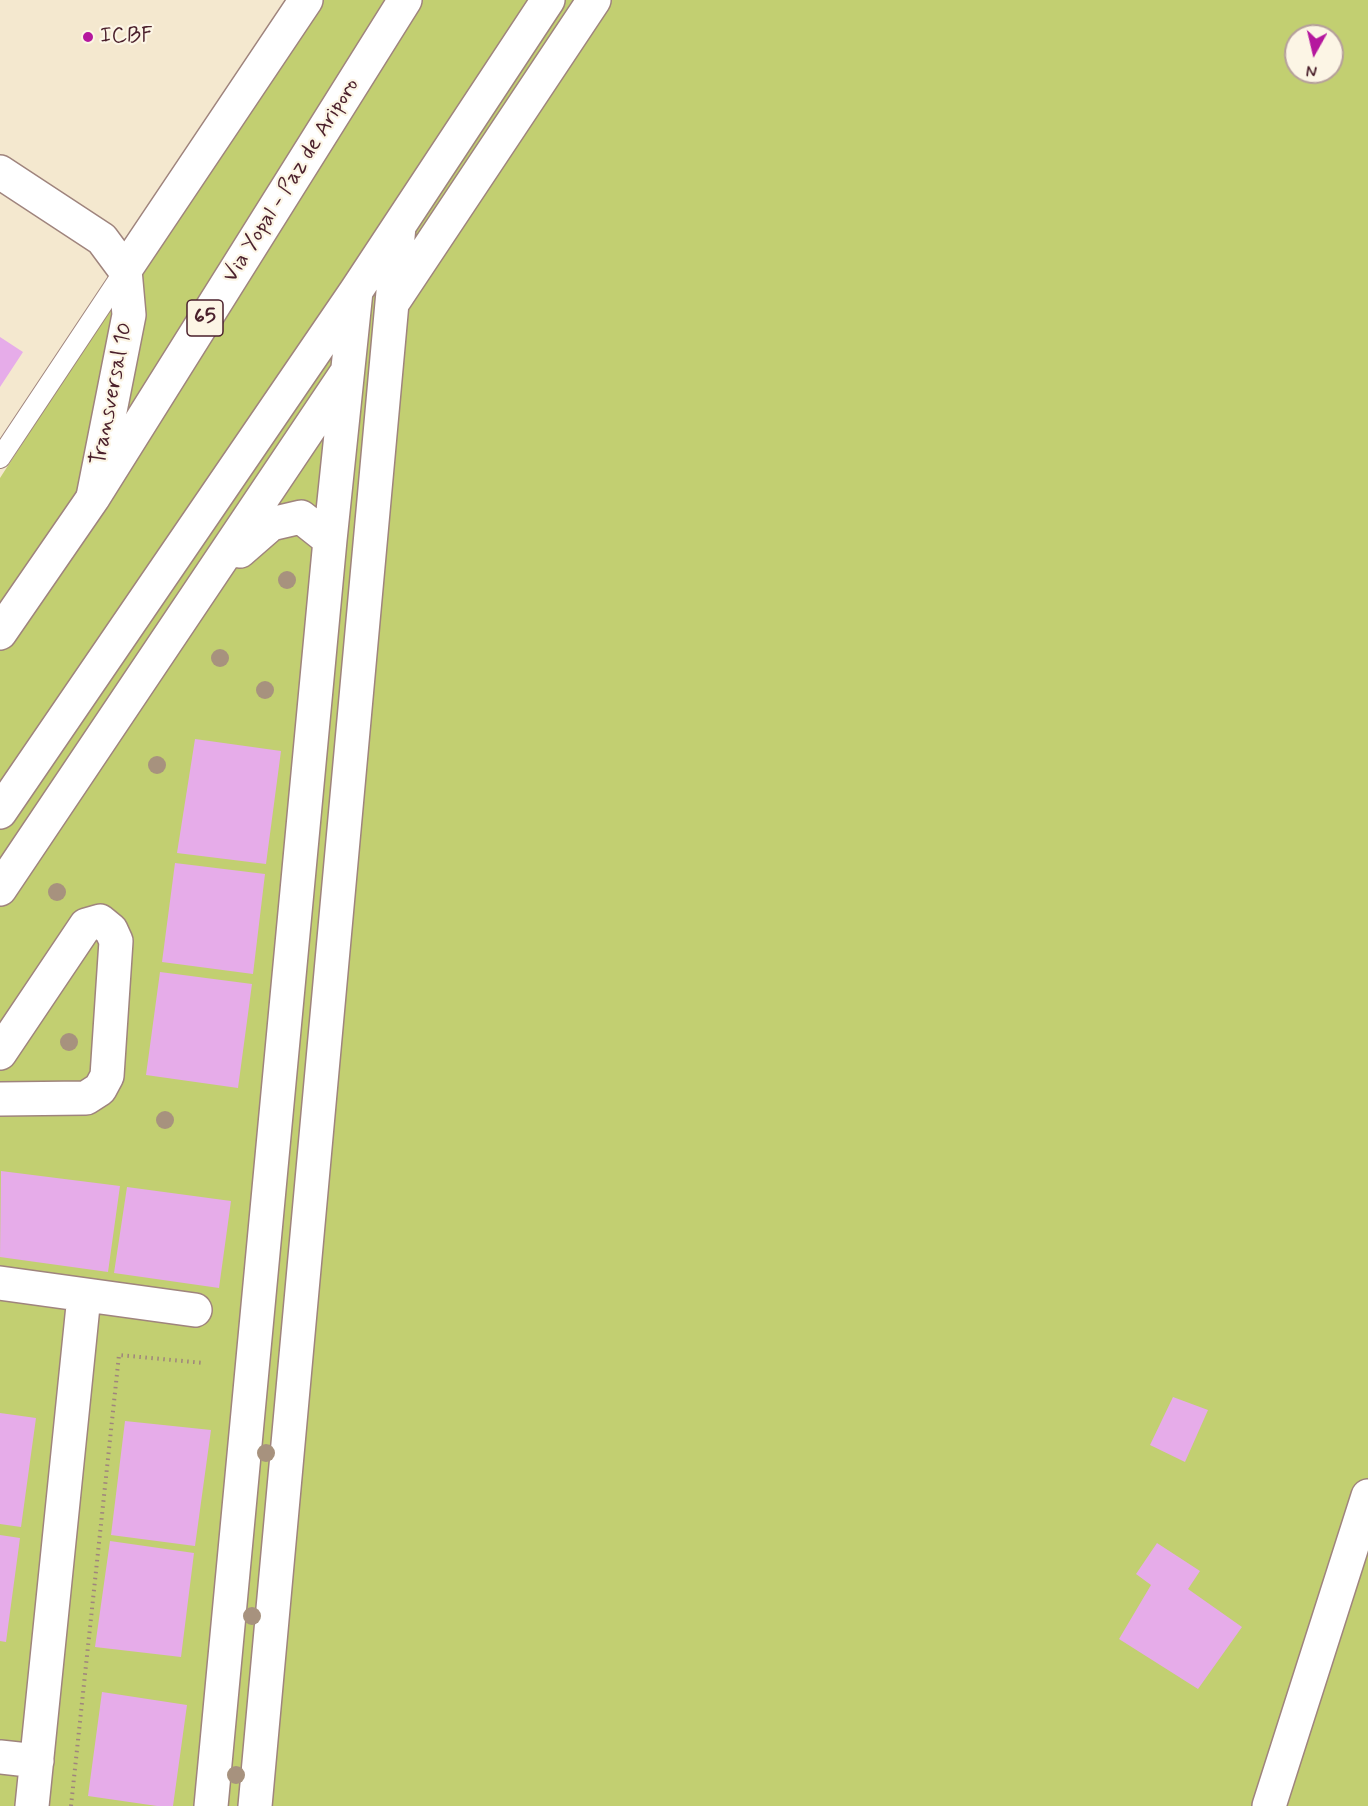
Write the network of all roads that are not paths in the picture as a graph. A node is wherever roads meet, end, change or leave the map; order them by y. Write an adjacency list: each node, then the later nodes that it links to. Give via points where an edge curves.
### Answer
1 (306, 0): 7 (street)
2 (405, 0): 12 (street, Via Yopal - Paz de Ariporo / 65)
3 (548, 0): 6 (street)
4 (594, 0): 9 (street)
5 (0, 172): 7 (street, via 102,239)
6 (399, 226): 8 (street); 9 (street)
7 (125, 270): 11 (lane); 12 (street, Transversal 10, via 129,315)
8 (356, 291): 10 (street); 16 (street)
9 (391, 304): 10 (street); 28 (street)
10 (348, 370): 13 (street); 14 (street)
11 (0, 458)
12 (93, 498): 15 (street, Via Yopal - Paz de Ariporo / 65)
13 (330, 540): 14 (street, via 301,517 271,524); 27 (street)
14 (209, 578): 17 (street)
15 (0, 633)
16 (0, 812)
17 (0, 889)
18 (0, 1053): 19 (street, via 86,925 100,921 111,930 116,941 106,1076 100,1089 86,1098)
19 (0, 1099)
20 (0, 1283): 21 (street)
21 (84, 1296): 22 (street); 25 (street)
22 (195, 1310)
23 (1368, 1496): 29 (street)
24 (0, 1756): 25 (street)
25 (37, 1761): 26 (street)
26 (32, 1806)
27 (211, 1806)
28 (255, 1806)
29 (1269, 1806)

